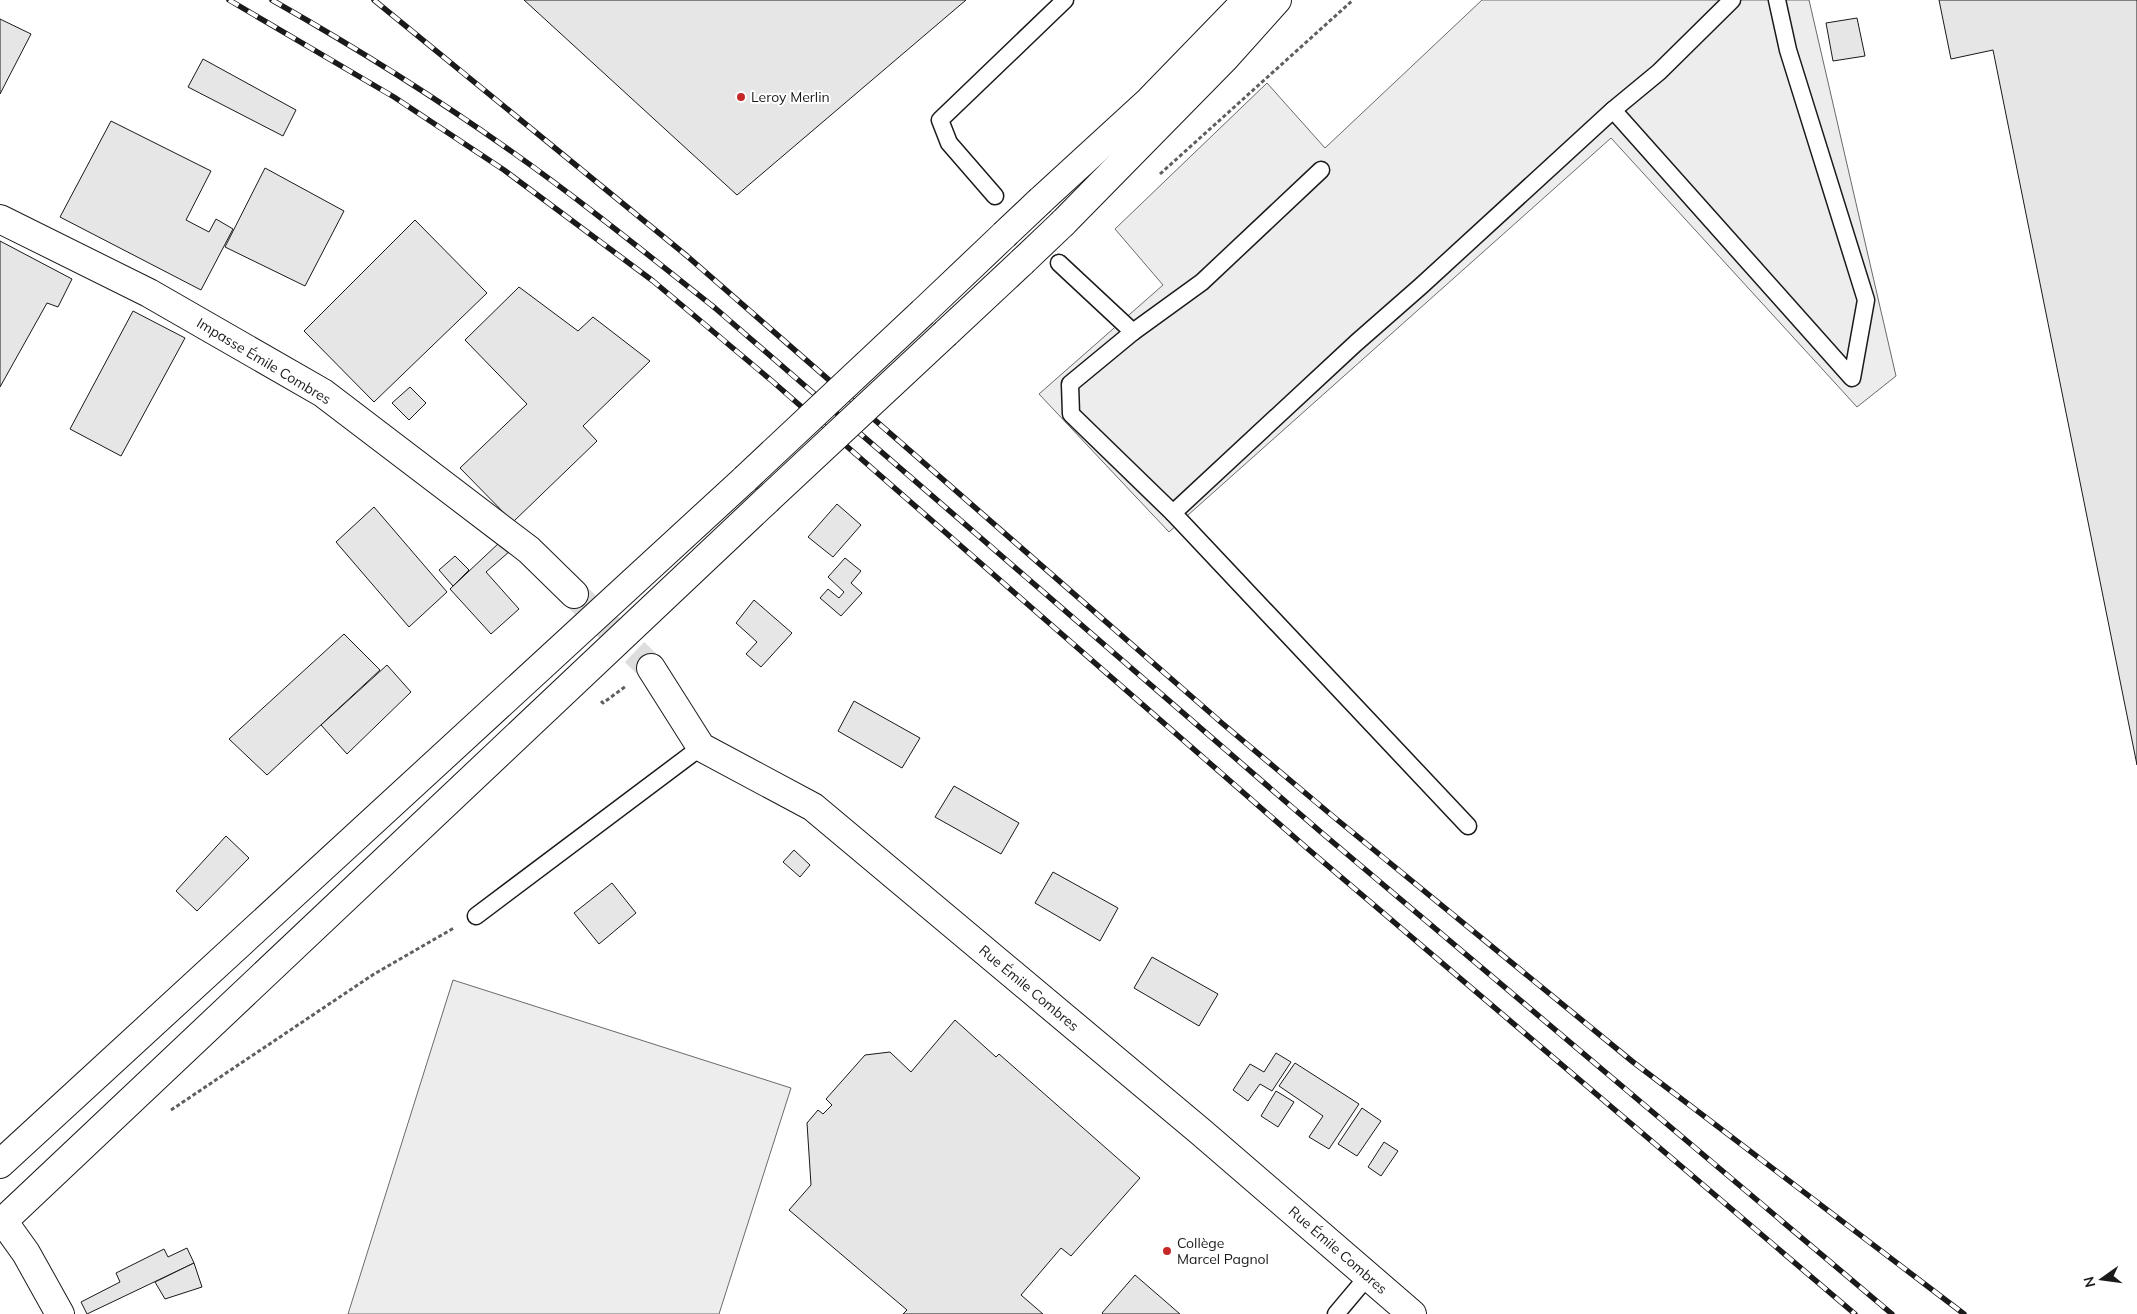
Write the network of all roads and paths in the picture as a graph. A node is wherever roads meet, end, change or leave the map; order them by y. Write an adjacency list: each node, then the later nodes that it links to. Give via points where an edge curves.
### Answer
1 (1065, 0): 10 (lane, via 940,120 949,143)
2 (1247, 0): 22 (street, bridge, via 1149,100 745,479)
3 (1277, 0): 23 (street, bridge, via 1225,58 1063,223)
4 (1354, 0): 9 (path)
5 (1732, 0): 7 (lane, via 1659,72)
6 (1777, 0): 7 (lane, via 1788,50 1866,300 1852,378)
7 (1613, 110): 14 (lane)
8 (1321, 170): 13 (lane, via 1202,282)
9 (1152, 181)
10 (995, 196)
11 (0, 219): 15 (street, Impasse Émile Combres, via 149,293 323,393 529,550)
12 (1059, 263): 13 (lane)
13 (1133, 332): 14 (lane, via 1070,384 1071,414)
14 (1173, 513): 19 (lane)
15 (574, 594)
16 (651, 668): 17 (path, via 603,703); 18 (street, Rue Émile Combres)
17 (596, 697)
18 (701, 747): 20 (lane); 24 (street, Rue Émile Combres, via 814,807)
19 (1468, 826)
20 (476, 916): 21 (path, via 374,974)
21 (168, 1111)
22 (0, 1164)
23 (2, 1223): 25 (street, via 26,1253)
24 (1368, 1276): 26 (lane); 27 (street, Rue Émile Combres)
25 (60, 1314)
26 (1336, 1314)
27 (1412, 1314)

